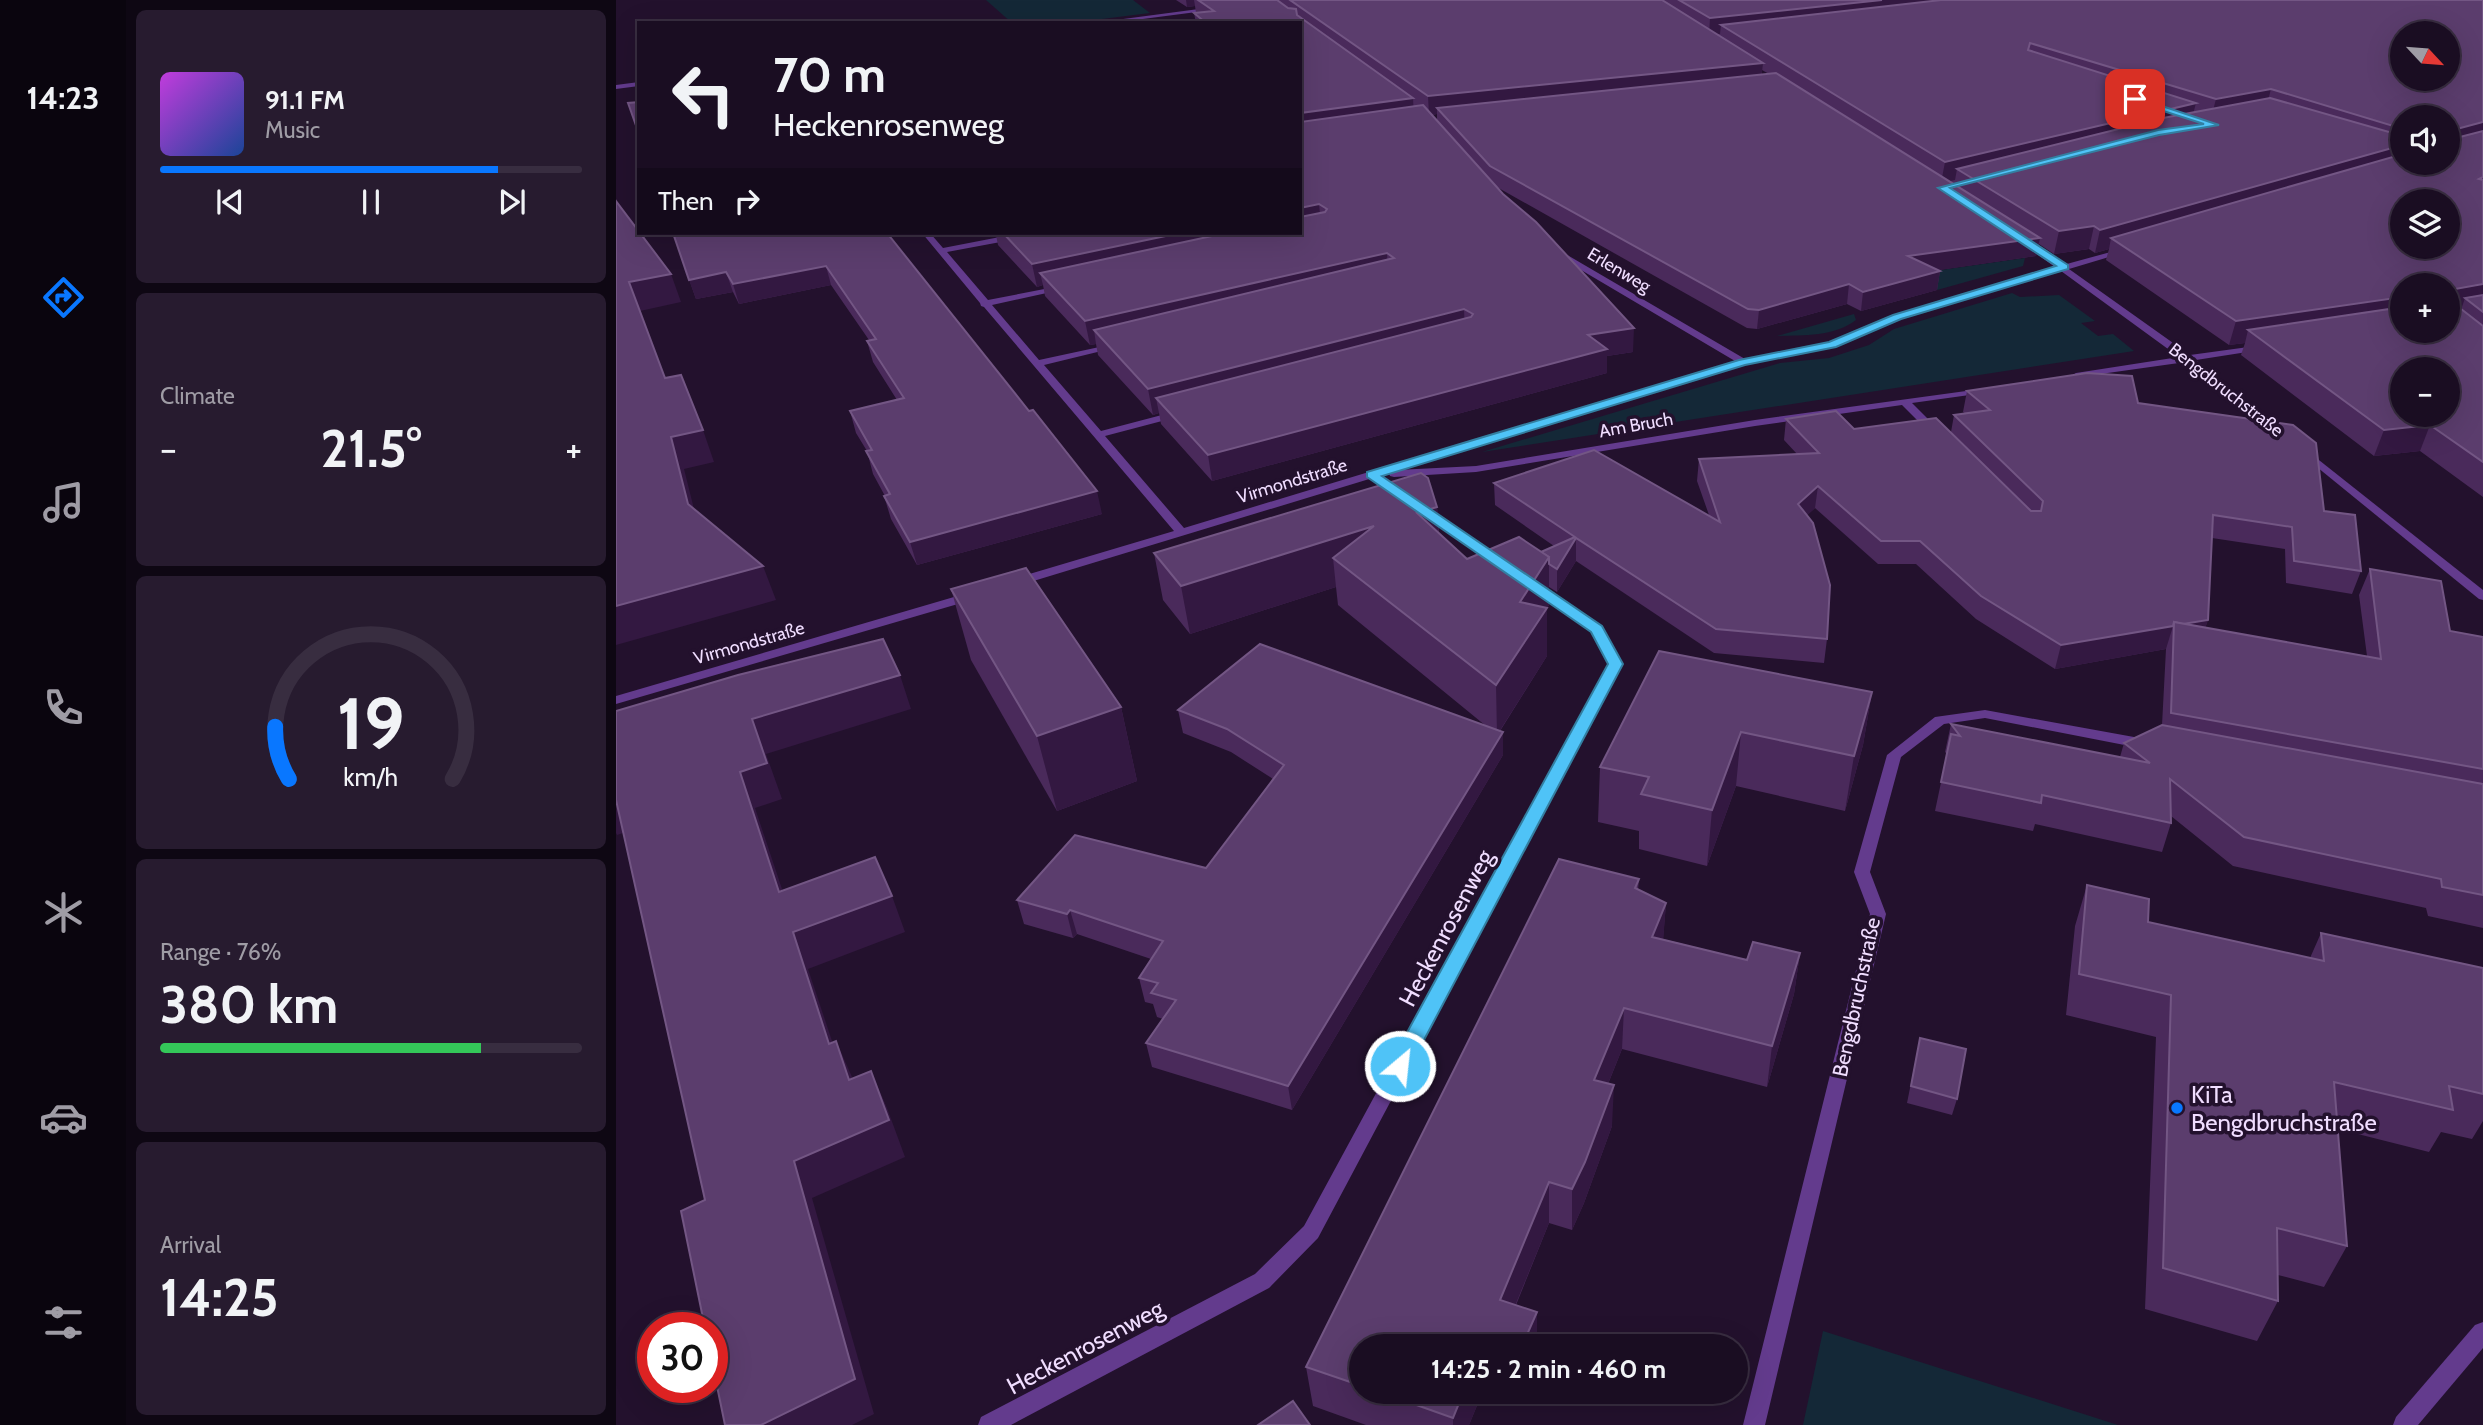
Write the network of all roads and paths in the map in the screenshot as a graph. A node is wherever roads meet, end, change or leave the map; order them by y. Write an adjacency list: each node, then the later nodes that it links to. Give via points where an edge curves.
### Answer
1 (1218, 7): 2 (street)
2 (1111, 21)
3 (637, 84): 4 (street)
4 (616, 87)
5 (928, 235): 10 (street)
6 (1022, 235): 10 (street)
7 (2020, 238): 11 (street, Bengdbruchstraße)
8 (1551, 248): 17 (street, Erlenweg)
9 (2130, 248): 11 (street, Virmondstraße)
10 (941, 251): 13 (street)
11 (2064, 267): 16 (street, Bengdbruchstraße); 17 (street, Virmondstraße, via 1897,317 1832,344)
12 (1079, 284): 13 (street)
13 (985, 304): 18 (street)
14 (1132, 341): 18 (street)
15 (2269, 346): 16 (street)
16 (2189, 359): 19 (street); 24 (street, Bengdbruchstraße)
17 (1743, 362): 27 (street, Virmondstraße)
18 (1038, 363): 23 (street)
19 (2067, 377)
20 (2000, 388): 21 (street, Am Bruch)
21 (1905, 402): 25 (street); 27 (street, Am Bruch, via 1476,470)
22 (1189, 411): 23 (street)
23 (1097, 435): 28 (street)
24 (2287, 438)
25 (1944, 441)
26 (2298, 447): 31 (street, Bengdbruchstraße)
27 (1372, 475): 28 (street, Virmondstraße); 35 (street, Heckenrosenweg, via 1597,629 1616,664 1311,1232 1262,1281)
28 (1182, 533): 29 (street, Virmondstraße)
29 (1009, 584)
30 (983, 592): 32 (street, Virmondstraße)
31 (2483, 596)
32 (616, 700)
33 (2160, 747): 36 (street, Bengdbruchstraße, via 1985,714 1940,720 1894,755 1862,873 1878,914)
34 (2483, 1332): 37 (street)
35 (989, 1425)
36 (1754, 1425)
37 (2404, 1425)

